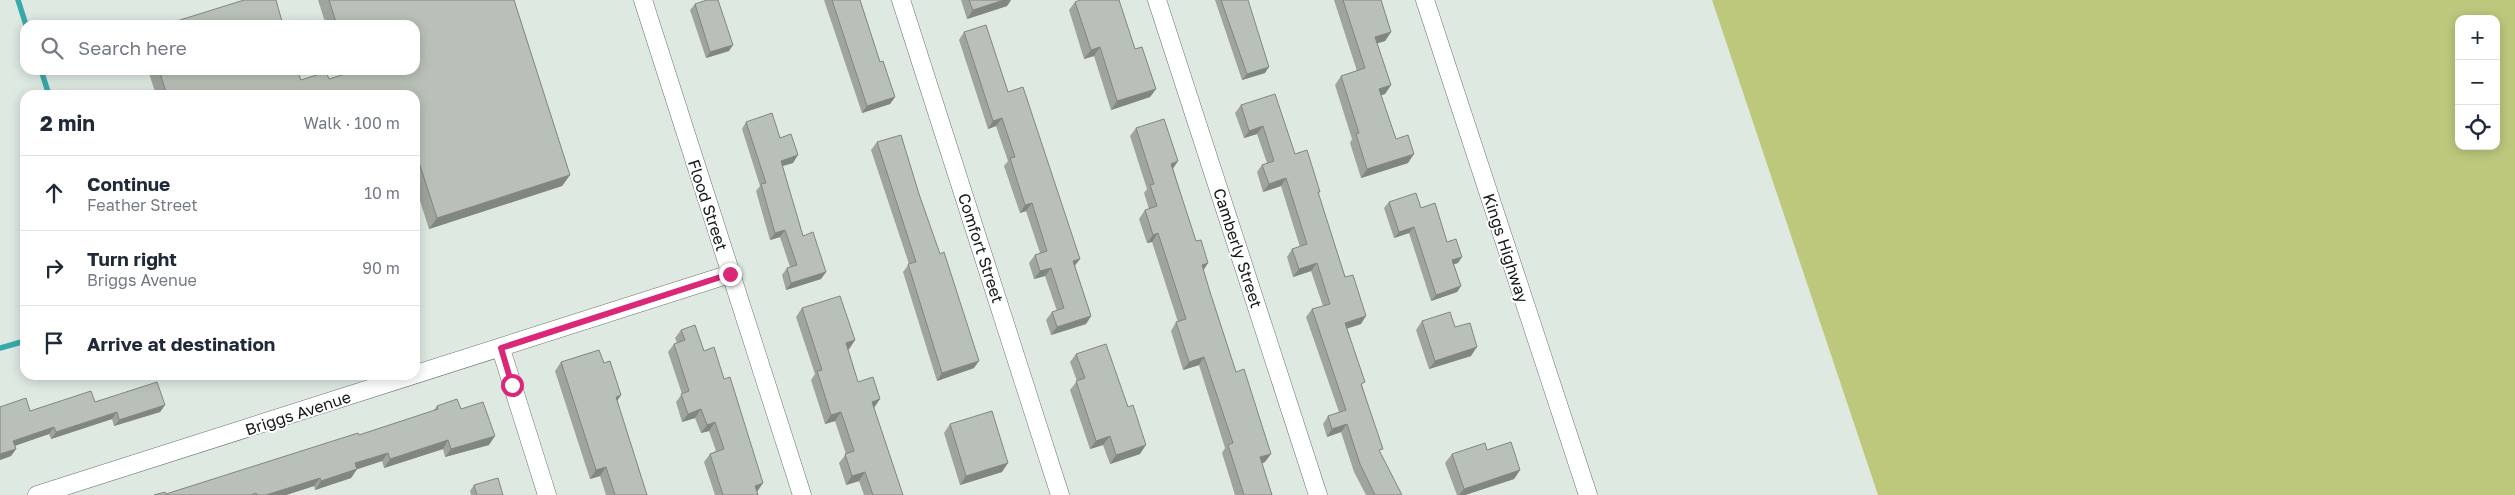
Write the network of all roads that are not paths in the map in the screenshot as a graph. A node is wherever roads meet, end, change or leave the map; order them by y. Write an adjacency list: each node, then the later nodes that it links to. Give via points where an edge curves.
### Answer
1 (643, 0): 5 (street, Flood Street)
2 (901, 0): 12 (street, Comfort Street)
3 (1157, 0): 13 (street, Camberly Street)
4 (1425, 0): 14 (street, Kings Highway)
5 (730, 274): 6 (street, Briggs Avenue); 11 (street, Flood Street)
6 (501, 348): 7 (street, Briggs Avenue); 10 (street)
7 (420, 374)
8 (400, 380): 9 (street, Briggs Avenue)
9 (36, 495)
10 (547, 495)
11 (802, 495)
12 (1060, 495)
13 (1318, 495)
14 (1588, 495)

